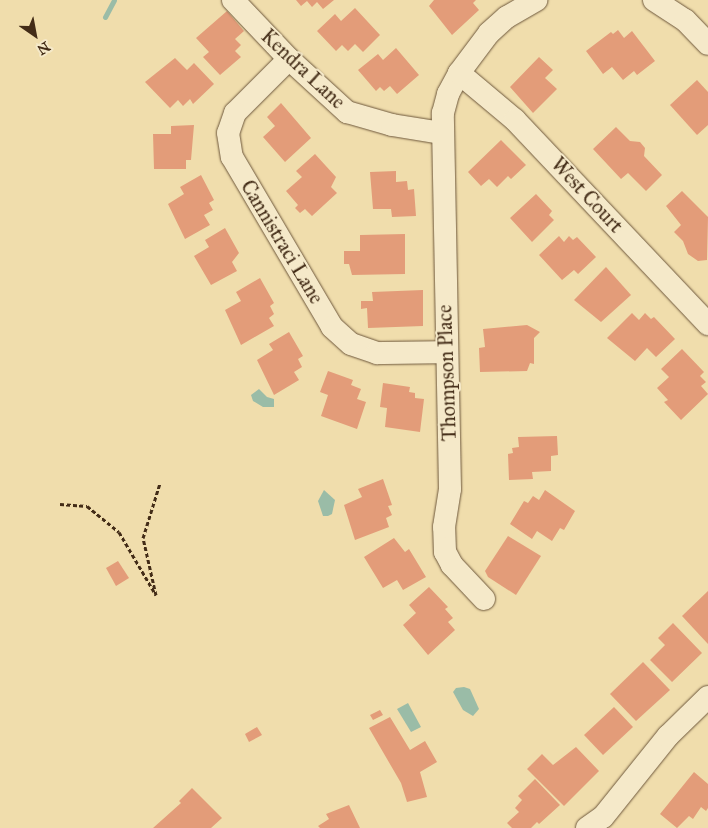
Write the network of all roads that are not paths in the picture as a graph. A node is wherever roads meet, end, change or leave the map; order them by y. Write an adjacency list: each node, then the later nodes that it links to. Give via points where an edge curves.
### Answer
1 (233, 0): 5 (street, Kendra Lane)
2 (654, 0): 4 (street, via 685,20)
3 (531, 1): 6 (street, Thompson Place, via 489,33)
4 (708, 44)
5 (289, 59): 7 (street, Kendra Lane, via 347,112 392,125); 9 (street, Cannistraci Lane, via 235,113 228,133 232,157 332,326 351,344 377,353)
6 (459, 73): 7 (street, Thompson Place, via 448,94); 8 (street, West Court, via 515,120)
7 (442, 133): 9 (street, Thompson Place)
8 (708, 324)
9 (446, 352): 10 (street, Thompson Place, via 450,489 444,527 445,552 452,565)
10 (484, 599)
11 (708, 697): 12 (street, via 668,736 603,816)
12 (587, 828)

